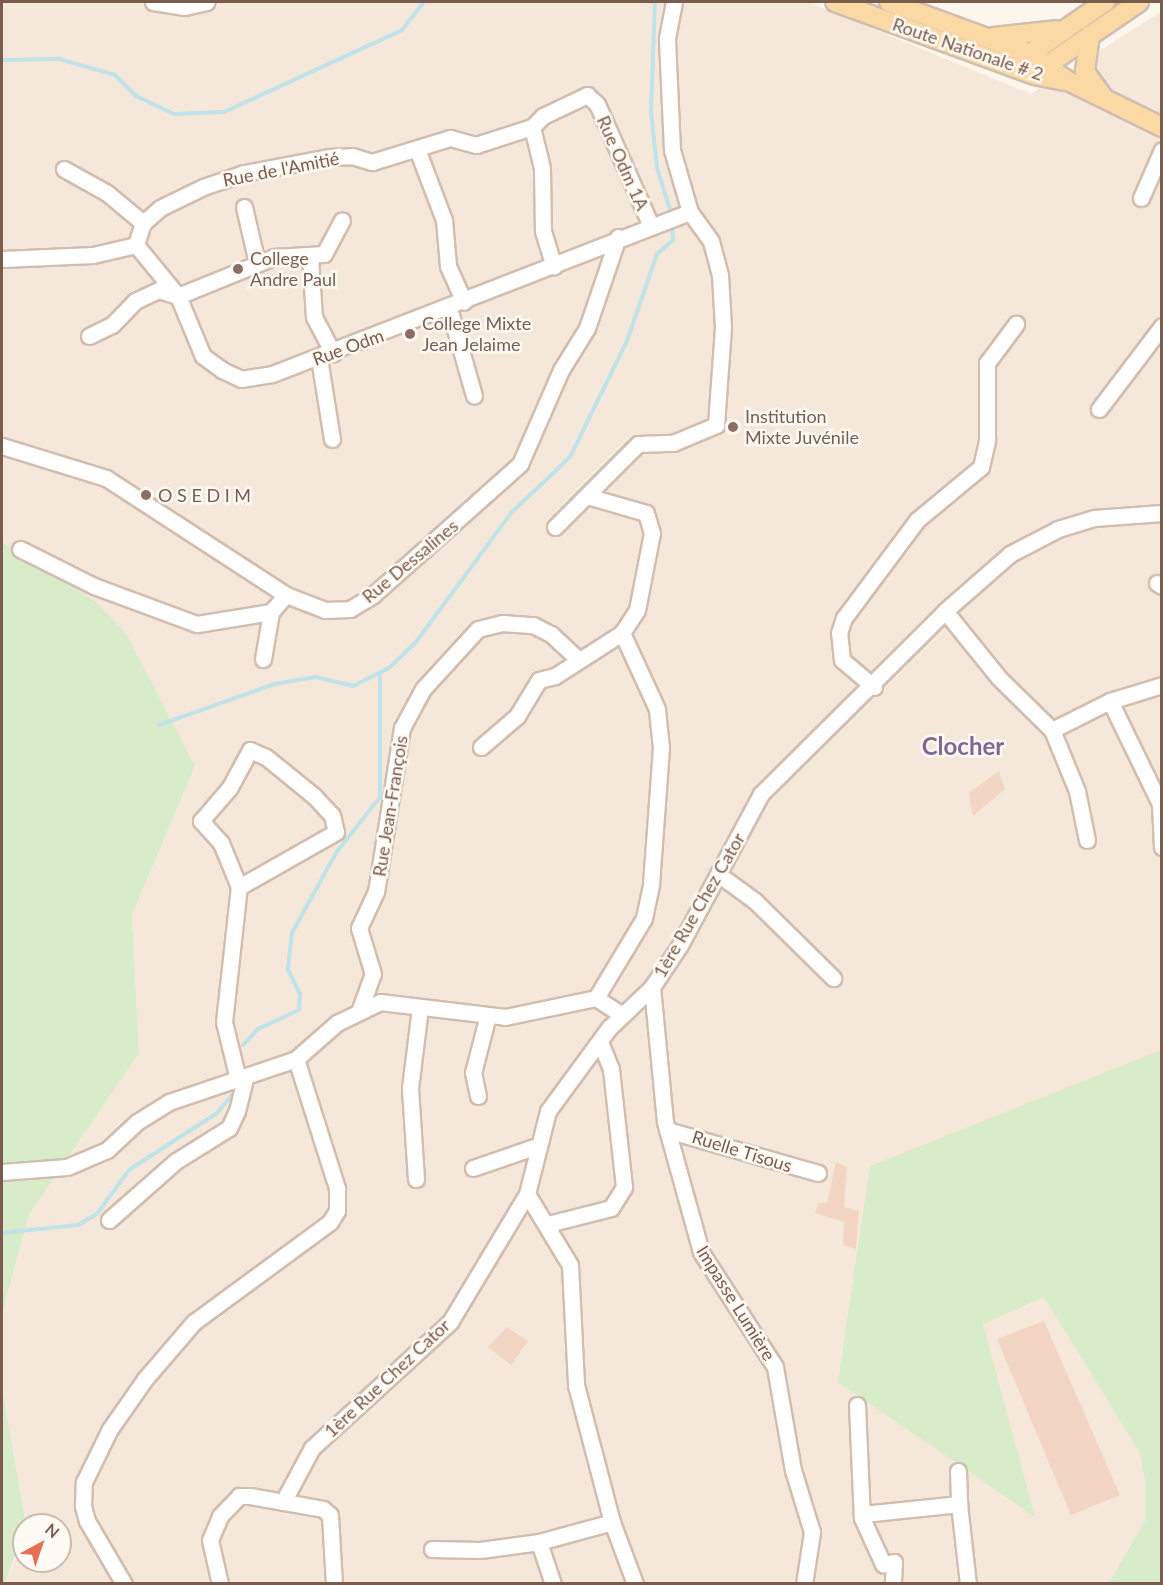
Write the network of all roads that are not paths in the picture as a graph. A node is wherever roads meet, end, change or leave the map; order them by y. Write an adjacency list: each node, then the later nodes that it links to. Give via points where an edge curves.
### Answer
1 (153, 2): 2 (street, via 185,7)
2 (206, 2)
3 (675, 2): 22 (street, via 667,38 672,150)
4 (835, 2): 7 (main road, Route Nationale # 2)
5 (1105, 2): 8 (main road)
6 (1139, 2): 9 (main road)
7 (886, 7): 10 (main road, Route Nationale # 2); 12 (main road, Route Nationale # 2)
8 (1064, 28): 10 (main road); 11 (main road)
9 (1090, 35): 13 (main road); 14 (main road, via 1085,72)
10 (983, 37): 11 (main road, Route Nationale # 2)
11 (1030, 54): 12 (main road); 13 (main road, Route Nationale # 2)
12 (1013, 67): 13 (main road, Route Nationale # 2)
13 (1041, 70): 14 (main road, Route Nationale # 2)
14 (1110, 105): 16 (main road, Route Nationale # 2)
15 (532, 127): 17 (street, Rue de l'Amitié, via 476,145 450,138); 25 (street, Rue Odm 1A, via 543,116 587,95 597,104); 31 (street, via 542,168 542,222)
16 (1161, 128)
17 (417, 149): 24 (street, Rue de l'Amitié, via 372,162 352,156 329,157 244,173 194,191); 33 (street, via 444,220)
18 (1161, 150): 20 (street)
19 (64, 169): 24 (street, via 107,193)
20 (1141, 198)
21 (244, 207): 30 (street)
22 (690, 212): 25 (street, Rue Odm); 42 (street, via 711,241 720,275 723,327 716,425 673,443 638,444)
23 (342, 220): 28 (street, via 324,254)
24 (143, 223): 27 (street)
25 (651, 226): 26 (street, Rue Odm)
26 (618, 237): 31 (street, Rue Odm); 46 (street, Rue Dessalines, via 587,328 561,370 520,464 350,609 325,610)
27 (136, 245): 29 (street, via 93,255); 32 (street, Rue Odm)
28 (310, 257): 30 (street, via 274,257); 37 (street, via 314,317)
29 (2, 258)
30 (257, 262): 32 (street)
31 (554, 266): 33 (street, Rue Odm)
32 (178, 296): 36 (street, via 159,290 135,301 112,325); 37 (street, Rue Odm, via 203,356 241,379)
33 (456, 305): 37 (street, Rue Odm); 38 (street)
34 (1016, 324): 53 (street, via 987,363 987,440 981,466 917,520 844,618 839,633 842,660)
35 (1161, 326): 39 (street)
36 (89, 336)
37 (326, 355): 40 (street)
38 (474, 396)
39 (1100, 408)
40 (332, 439)
41 (2, 446): 46 (street, Rue Dessalines, via 106,478)
42 (587, 496): 44 (street); 49 (street, via 646,513 652,533 637,610)
43 (1161, 513): 47 (street, 1ère Rue Chez Cator, via 1094,518 1058,529 1010,554)
44 (555, 527)
45 (20, 549): 48 (street, via 94,586 197,624)
46 (286, 595): 48 (street)
47 (945, 611): 53 (street, 1ère Rue Chez Cator); 55 (street, via 999,678)
48 (271, 612): 50 (street)
49 (622, 633): 51 (street); 63 (street, via 657,709 661,748 651,884 644,918)
50 (263, 659)
51 (579, 660): 56 (street, via 539,680 517,717); 64 (street, Rue Jean-François, via 551,634 533,625 502,623 478,629 423,689 402,728 401,761 376,892 359,928 373,974)
52 (1161, 685): 54 (street)
53 (874, 687): 59 (street, 1ère Rue Chez Cator, via 761,794)
54 (1110, 700): 55 (street); 58 (street, via 1160,804)
55 (1052, 730): 57 (street, via 1077,791)
56 (481, 747)
57 (1087, 840)
58 (1161, 848)
59 (717, 874): 61 (street, via 755,901); 62 (street, 1ère Rue Chez Cator)
60 (239, 887): 60 (street, via 221,843 201,821 230,787 250,750 266,757 314,796 332,815 336,832); 70 (street, via 224,1022)
61 (833, 978)
62 (652, 987): 66 (street, 1ère Rue Chez Cator); 72 (street, Impasse Lumière)
63 (596, 998): 66 (street); 67 (street, via 506,1017)
64 (360, 1008): 65 (street, via 380,1002); 69 (street)
65 (420, 1008): 67 (street); 77 (street, via 410,1088)
66 (622, 1015): 68 (street, 1ère Rue Chez Cator)
67 (488, 1016): 71 (street, via 473,1073)
68 (600, 1042): 73 (street, 1ère Rue Chez Cator, via 548,1111); 80 (street, via 611,1069 624,1187 610,1208)
69 (296, 1059): 70 (street); 89 (street, via 337,1188 337,1211 330,1222 194,1322 145,1379 110,1429 84,1482 83,1506 87,1521)
70 (238, 1079): 75 (street, via 169,1102 137,1122 107,1150 67,1167); 79 (street, via 244,1082 229,1128 176,1161)
71 (478, 1096)
72 (667, 1130): 76 (street, Ruelle Tisous); 94 (street, Impasse Lumière, via 701,1252 775,1367 793,1470 812,1532)
73 (537, 1146): 74 (street); 78 (street, 1ère Rue Chez Cator)
74 (473, 1168)
75 (2, 1172)
76 (818, 1173)
77 (416, 1179)
78 (527, 1194): 80 (street); 83 (street, 1ère Rue Chez Cator, via 450,1322 312,1448)
79 (109, 1220)
80 (548, 1224): 86 (street, via 570,1265 576,1385)
81 (857, 1406): 85 (street)
82 (957, 1471): 84 (street)
83 (283, 1502): 90 (street, via 238,1496 220,1516 210,1540); 91 (street, via 330,1515)
84 (959, 1504): 85 (street); 96 (street)
85 (862, 1514): 95 (street, via 883,1564 894,1562)
86 (612, 1522): 87 (street); 93 (street)
87 (539, 1542): 88 (street, via 480,1550); 92 (street)
88 (432, 1549)
89 (124, 1584)
90 (220, 1584)
91 (334, 1584)
92 (553, 1584)
93 (635, 1584)
94 (804, 1584)
95 (893, 1584)
96 (968, 1584)

